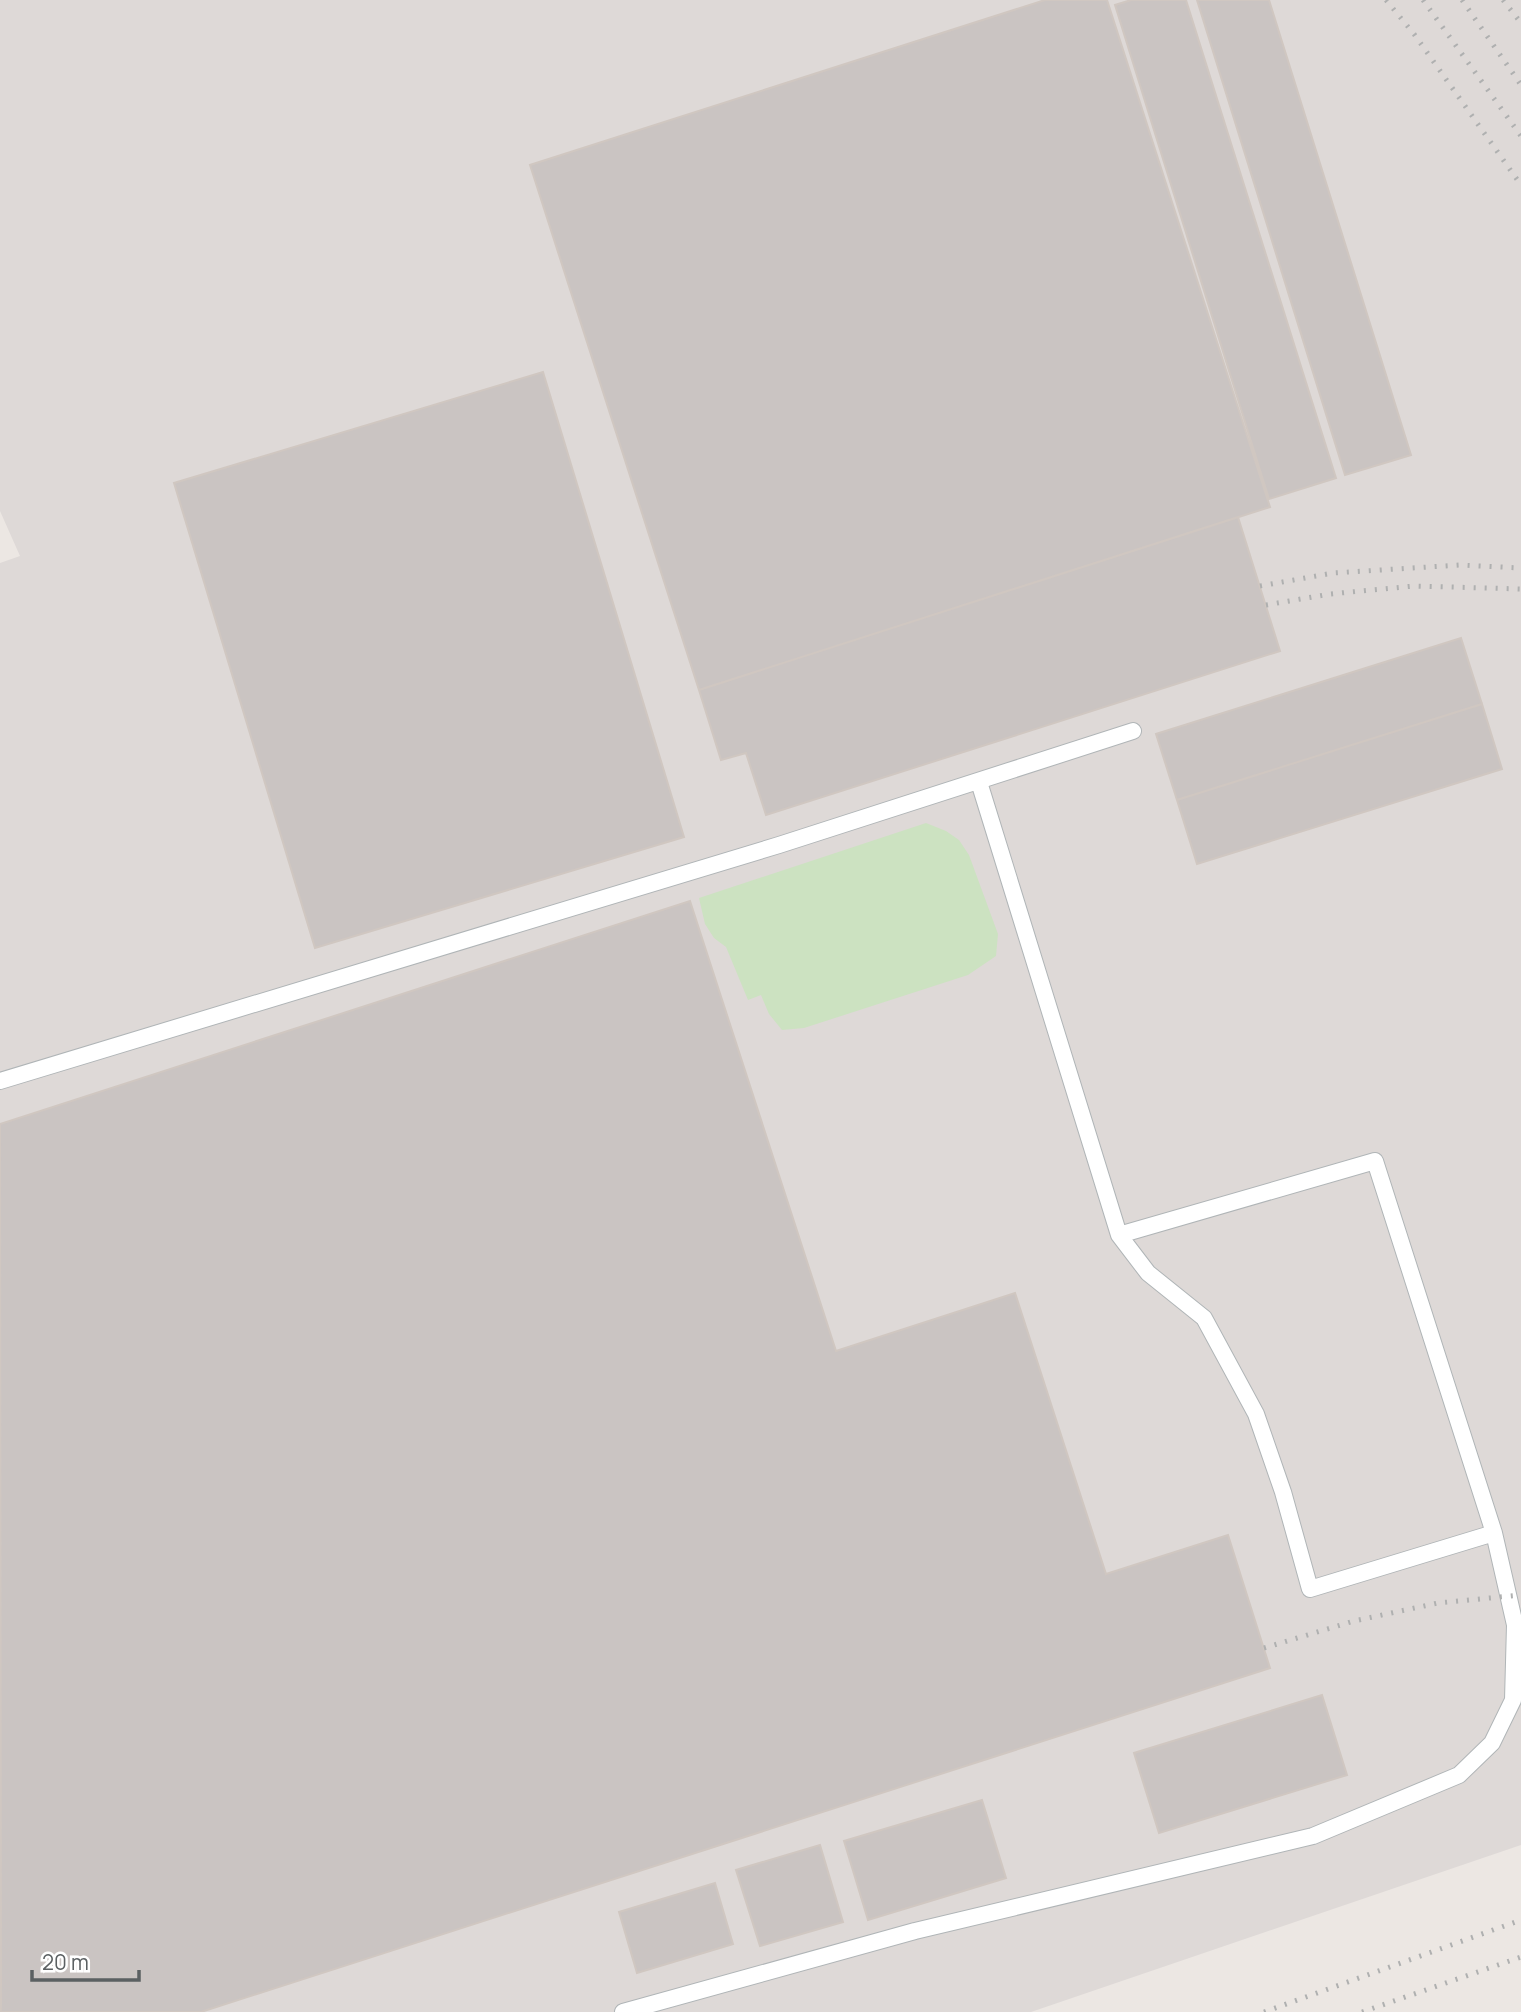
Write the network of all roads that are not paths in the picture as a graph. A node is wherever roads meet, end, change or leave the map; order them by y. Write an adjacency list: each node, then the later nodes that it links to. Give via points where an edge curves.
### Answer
1 (1133, 731): 2 (lane)
2 (979, 782): 3 (lane); 4 (lane)
3 (0, 1081)
4 (1119, 1235): 5 (lane, via 1148,1273 1203,1318 1256,1414 1310,1589); 5 (lane, via 1375,1161)
5 (1494, 1533): 6 (lane, via 1515,1625 1513,1700 1492,1743 1459,1774 1313,1836 915,1931)
6 (623, 2012)

